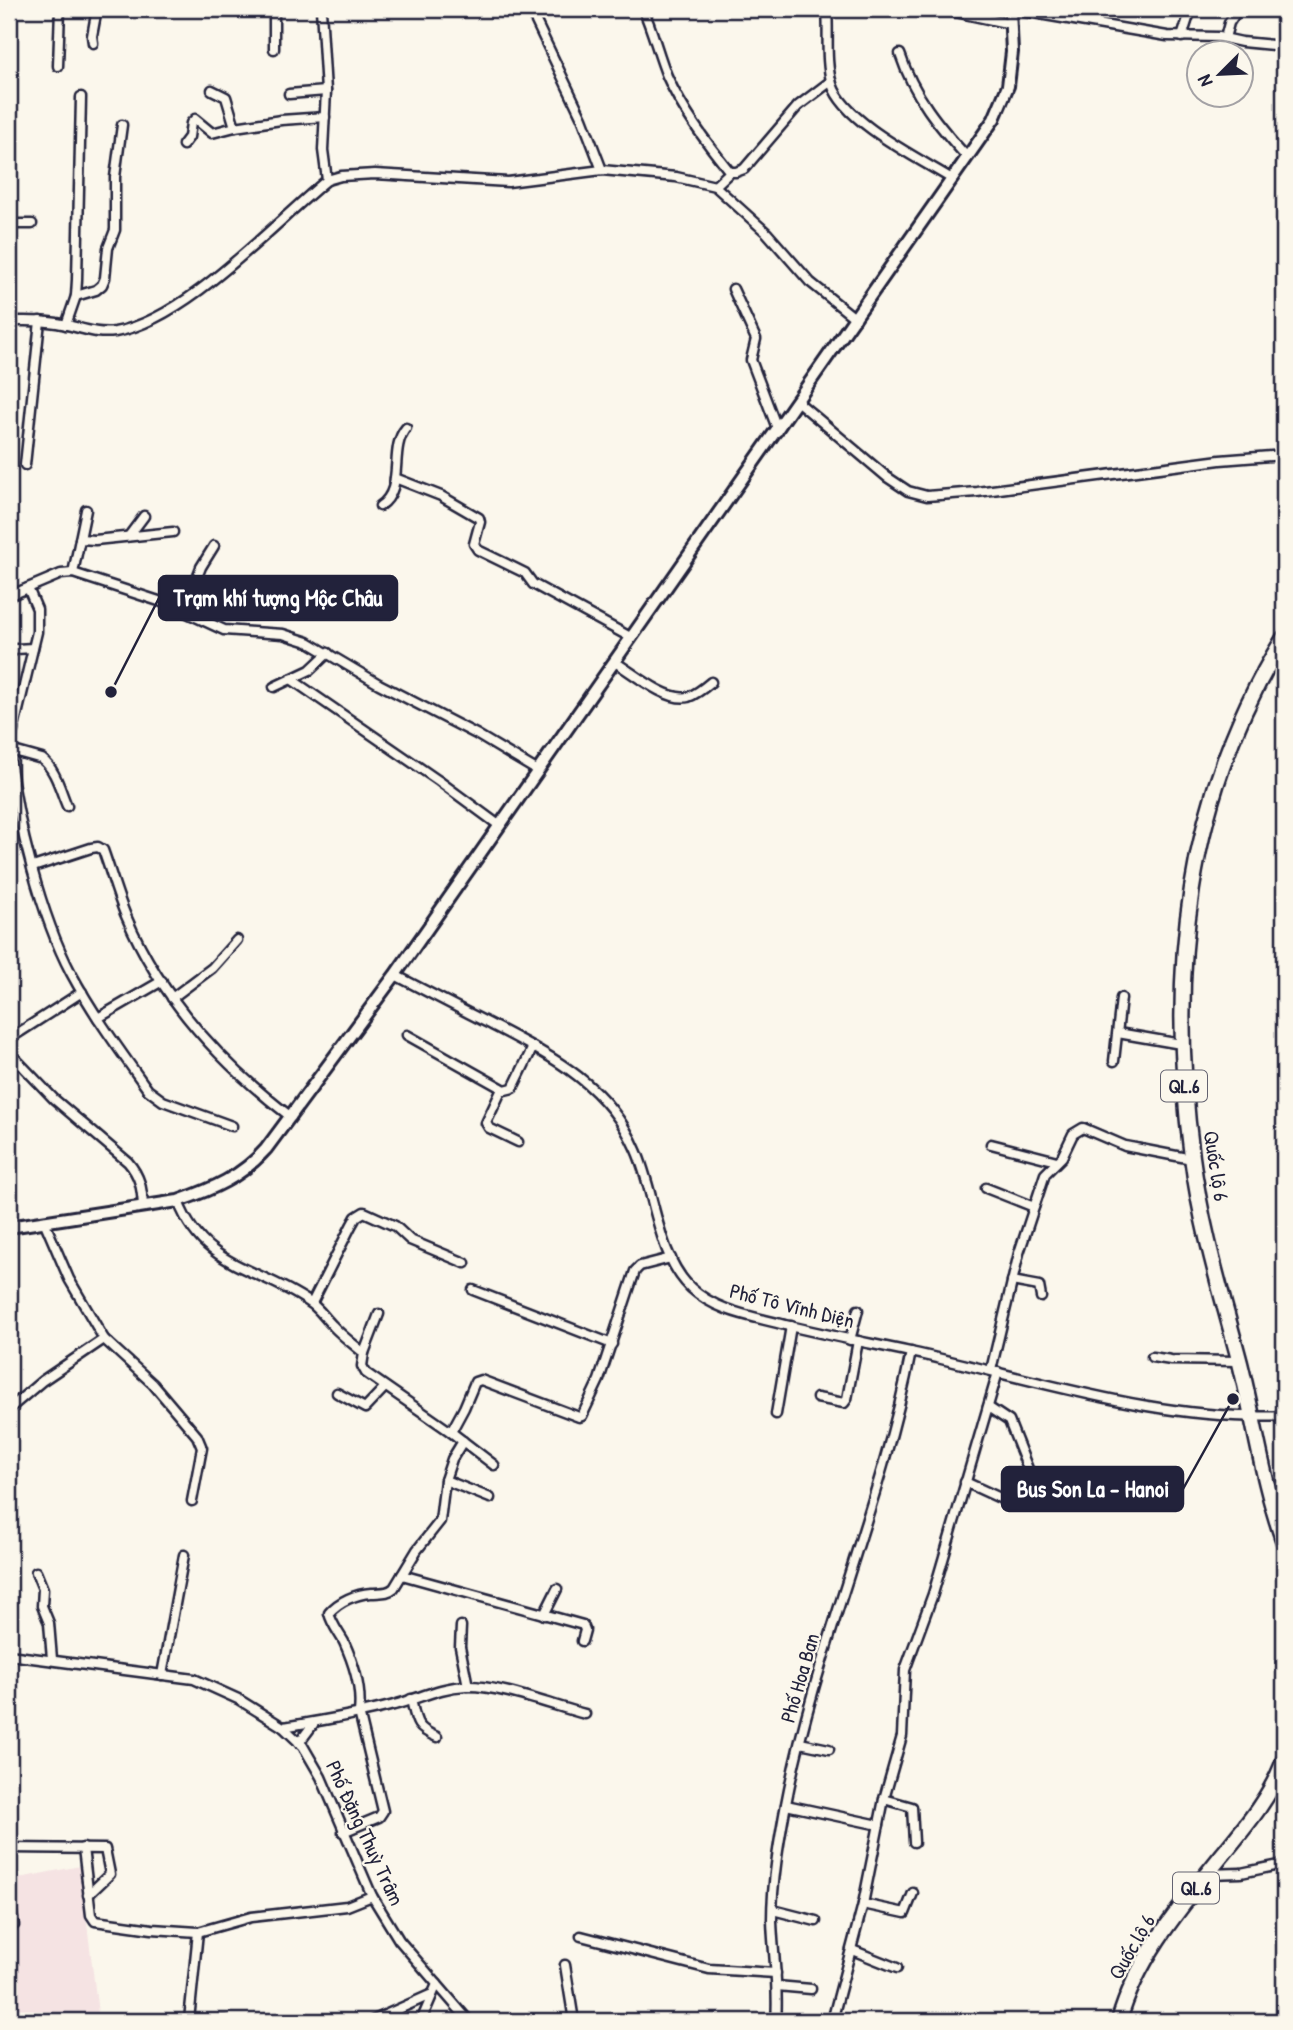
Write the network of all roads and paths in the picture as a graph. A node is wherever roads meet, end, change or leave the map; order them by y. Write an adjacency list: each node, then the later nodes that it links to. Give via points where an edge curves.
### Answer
1 (60, 9): 20 (street)
2 (97, 9): 15 (street)
3 (274, 9): 18 (street)
4 (321, 9): 23 (street)
5 (530, 9): 31 (street)
6 (643, 9): 32 (street, via 675,93)
7 (827, 9): 21 (street)
8 (941, 9): 12 (street)
9 (1010, 9): 12 (street); 13 (street)
10 (1191, 9): 13 (street)
11 (1238, 9): 14 (street)
12 (1011, 24): 30 (street, via 1008,86 995,119)
13 (1182, 37): 14 (street)
14 (1225, 38)
15 (93, 43)
16 (1254, 43): 17 (street)
17 (1284, 46)
18 (274, 49)
19 (900, 54): 30 (street, via 923,105)
20 (58, 66)
21 (831, 81): 32 (street, via 798,106 744,169); 33 (street, via 839,101 852,115)
22 (212, 90): 28 (street, via 226,96)
23 (326, 91): 24 (street); 26 (street)
24 (289, 94)
25 (81, 97): 39 (street)
26 (325, 117): 28 (street); 34 (street)
27 (122, 125): 39 (street, via 115,177 115,230 105,278 96,290)
28 (235, 127): 29 (street, via 212,134 193,120)
29 (183, 145)
30 (967, 157): 33 (street)
31 (602, 170): 34 (street, via 508,182 375,174); 35 (street, via 676,177)
32 (730, 172): 35 (street)
33 (953, 179): 40 (street)
34 (327, 180): 43 (street, via 232,264 162,314 115,332)
35 (715, 187): 40 (street, via 751,217 810,282)
36 (9, 224): 37 (street)
37 (32, 224)
38 (733, 289): 46 (street, via 754,332 756,344 750,357)
39 (76, 296): 43 (street)
40 (856, 319): 44 (street)
41 (9, 321): 42 (street)
42 (40, 321): 43 (street); 48 (street)
43 (66, 325)
44 (798, 402): 46 (street); 47 (street, via 887,477 908,491 927,496)
45 (406, 428): 49 (street, via 401,435)
46 (778, 431): 61 (street)
47 (1284, 455)
48 (25, 465)
49 (396, 478): 50 (street); 61 (street, via 479,518 474,544 478,550)
50 (380, 506)
51 (86, 510): 55 (street)
52 (144, 516): 54 (street)
53 (173, 532): 54 (street)
54 (129, 536): 55 (street)
55 (80, 538): 57 (street)
56 (215, 546): 60 (street, via 201,567)
57 (73, 573): 58 (street); 60 (street)
58 (28, 588): 59 (street); 63 (street, via 38,619)
59 (9, 596)
60 (184, 611): 64 (street, via 224,629 297,637)
61 (632, 638): 66 (street)
62 (1284, 638): 85 (highway, Quốc lộ 6 / QL.6, via 1244,712 1205,822 1186,924)
63 (33, 648): 65 (street); 70 (street)
64 (328, 653): 67 (street, via 310,670); 71 (street)
65 (9, 654)
66 (615, 662): 68 (street, via 678,698 694,695); 71 (street)
67 (291, 679): 69 (street); 73 (street)
68 (711, 682)
69 (274, 687)
70 (10, 750): 72 (street, via 46,762); 74 (street)
71 (538, 771): 73 (street)
72 (67, 806)
73 (500, 826): 76 (street)
74 (33, 867): 77 (street, via 91,848 103,850 126,915); 78 (street, via 50,926)
75 (237, 940): 79 (street, via 212,968)
76 (395, 975): 86 (street, Phố Tô Vĩnh Diện); 90 (street)
77 (162, 981): 79 (street); 81 (street)
78 (82, 992): 81 (street); 84 (street)
79 (172, 998): 90 (street, via 214,1051)
80 (1121, 998): 82 (street)
81 (98, 1018): 91 (street, via 148,1090 163,1101)
82 (1118, 1033): 85 (street); 88 (street)
83 (407, 1035): 89 (street)
84 (9, 1039)
85 (1181, 1044): 94 (highway, Quốc lộ 6 / QL.6)
86 (533, 1047): 89 (street, via 513,1088); 102 (street, Phố Tô Vĩnh Diện, via 591,1085 623,1123 646,1173)
87 (9, 1052): 98 (street, via 54,1099 136,1171)
88 (1114, 1061)
89 (502, 1089): 92 (street, via 486,1124)
90 (291, 1117): 97 (street, via 252,1165 237,1176)
91 (232, 1126)
92 (518, 1142)
93 (991, 1144): 95 (street)
94 (1192, 1159): 95 (street, via 1125,1146 1083,1128 1073,1134); 117 (highway, Quốc lộ 6 / QL.6)
95 (1057, 1161): 99 (street, via 1045,1174)
96 (986, 1188): 99 (street)
97 (178, 1200): 98 (street); 107 (street, via 190,1227 215,1252)
98 (143, 1206): 100 (street)
99 (1034, 1207): 104 (street)
100 (44, 1221): 101 (street); 111 (street, via 69,1279)
101 (9, 1227)
102 (671, 1258): 110 (street, Phố Tô Vĩnh Diện, via 690,1287 710,1302); 113 (street, via 635,1271)
103 (465, 1262): 107 (street, via 410,1240 395,1226 364,1212 356,1217)
104 (1012, 1281): 106 (street, via 1040,1286); 118 (street)
105 (473, 1290): 113 (street)
106 (1041, 1297)
107 (312, 1303): 115 (street)
108 (858, 1310): 112 (street)
109 (379, 1314): 115 (street)
110 (791, 1326): 112 (street, Phố Tô Vĩnh Diện); 124 (street)
111 (104, 1339): 123 (street); 137 (street, via 153,1384 197,1436 202,1448)
112 (854, 1341): 114 (street, Phố Tô Vĩnh Diện); 121 (street, via 844,1404)
113 (612, 1344): 127 (street, via 582,1416 481,1380 475,1382)
114 (911, 1352): 118 (street, Phố Tô Vĩnh Diện); 157 (street, Phố Hoa Ban)
115 (364, 1353): 119 (street, via 366,1373)
116 (1152, 1357): 117 (street)
117 (1239, 1360): 126 (highway, Quốc lộ 6 / QL.6)
118 (995, 1371): 122 (street); 126 (street, Phố Tô Vĩnh Diện, via 1124,1401)
119 (385, 1387): 120 (street, via 365,1408); 127 (street)
120 (337, 1393)
121 (817, 1398)
122 (988, 1407): 130 (street, via 1009,1421); 132 (street)
123 (9, 1409)
124 (776, 1414)
125 (1284, 1416): 126 (street, Phố Tô Vĩnh Diện)
126 (1253, 1418): 133 (highway, Quốc lộ 6 / QL.6)
127 (451, 1432): 128 (street)
128 (463, 1441): 129 (street); 131 (street)
129 (494, 1465)
130 (1030, 1474)
131 (445, 1480): 135 (street); 141 (street, via 440,1521)
132 (965, 1482): 136 (street); 160 (street, via 933,1594 905,1670 902,1736)
133 (1268, 1491): 134 (street); 138 (highway, Quốc lộ 6 / QL.6)
134 (1284, 1494)
135 (490, 1498)
136 (1000, 1498)
137 (192, 1501)
138 (1284, 1542)
139 (184, 1555): 148 (street)
140 (36, 1572): 147 (street, via 43,1589)
141 (402, 1575): 143 (street); 151 (street, via 391,1591 355,1596 329,1613 351,1658 361,1700)
142 (557, 1589): 143 (street)
143 (544, 1615): 145 (street, via 583,1625)
144 (461, 1626): 149 (street)
145 (582, 1641)
146 (9, 1655): 147 (street, Phố Đặng Thuỳ Trâm)
147 (52, 1659): 148 (street, Phố Đặng Thuỳ Trâm)
148 (162, 1675): 154 (street, Phố Đặng Thuỳ Trâm, via 209,1685)
149 (468, 1686): 150 (street); 152 (street)
150 (411, 1699): 151 (street); 155 (street, via 418,1726)
151 (359, 1712): 153 (street); 163 (street, via 383,1811)
152 (585, 1714)
153 (314, 1723): 154 (street); 156 (street)
154 (284, 1727): 156 (street, Phố Đặng Thuỳ Trâm)
155 (437, 1737)
156 (299, 1742): 163 (street, Phố Đặng Thuỳ Trâm, via 321,1777)
157 (800, 1743): 158 (street); 161 (street, Phố Hoa Ban)
158 (829, 1749)
159 (1284, 1760): 168 (highway, Quốc lộ 6 / QL.6, via 1258,1809)
160 (884, 1799): 162 (street); 164 (street, via 912,1807)
161 (786, 1805): 162 (street); 174 (street, Phố Hoa Ban)
162 (878, 1825): 173 (street)
163 (344, 1832): 172 (street, Phố Đặng Thuỳ Trâm)
164 (914, 1842)
165 (9, 1848): 166 (street)
166 (83, 1848): 170 (street); 170 (street, via 106,1849 110,1872)
167 (1284, 1864): 168 (street)
168 (1207, 1874): 195 (highway, Quốc lộ 6 / QL.6, via 1159,1936 1135,1978)
169 (913, 1893): 173 (street, via 905,1913)
170 (88, 1895): 177 (street, via 95,1921)
171 (9, 1896): 176 (street)
172 (372, 1896): 177 (street, via 347,1906 251,1917); 183 (street, Phố Đặng Thuỳ Trâm, via 399,1940)
173 (863, 1904): 179 (street)
174 (773, 1910): 175 (street); 182 (street, Phố Hoa Ban)
175 (816, 1921)
176 (15, 1925)
177 (198, 1932): 187 (street)
178 (581, 1936): 182 (street, via 709,1969)
179 (852, 1950): 181 (street); 194 (street)
180 (565, 1965): 192 (street)
181 (897, 1968)
182 (776, 1973): 184 (street, Phố Hoa Ban)
183 (436, 1984): 186 (street); 191 (street, Phố Đặng Thuỳ Trâm)
184 (777, 1986): 185 (street); 193 (street, Phố Hoa Ban)
185 (811, 1989)
186 (430, 1995): 189 (street); 190 (street)
187 (188, 2020): 188 (street)
188 (225, 2021)
189 (372, 2021)
190 (421, 2021)
191 (469, 2021)
192 (574, 2021)
193 (776, 2021)
194 (832, 2021)
195 (1119, 2021)

